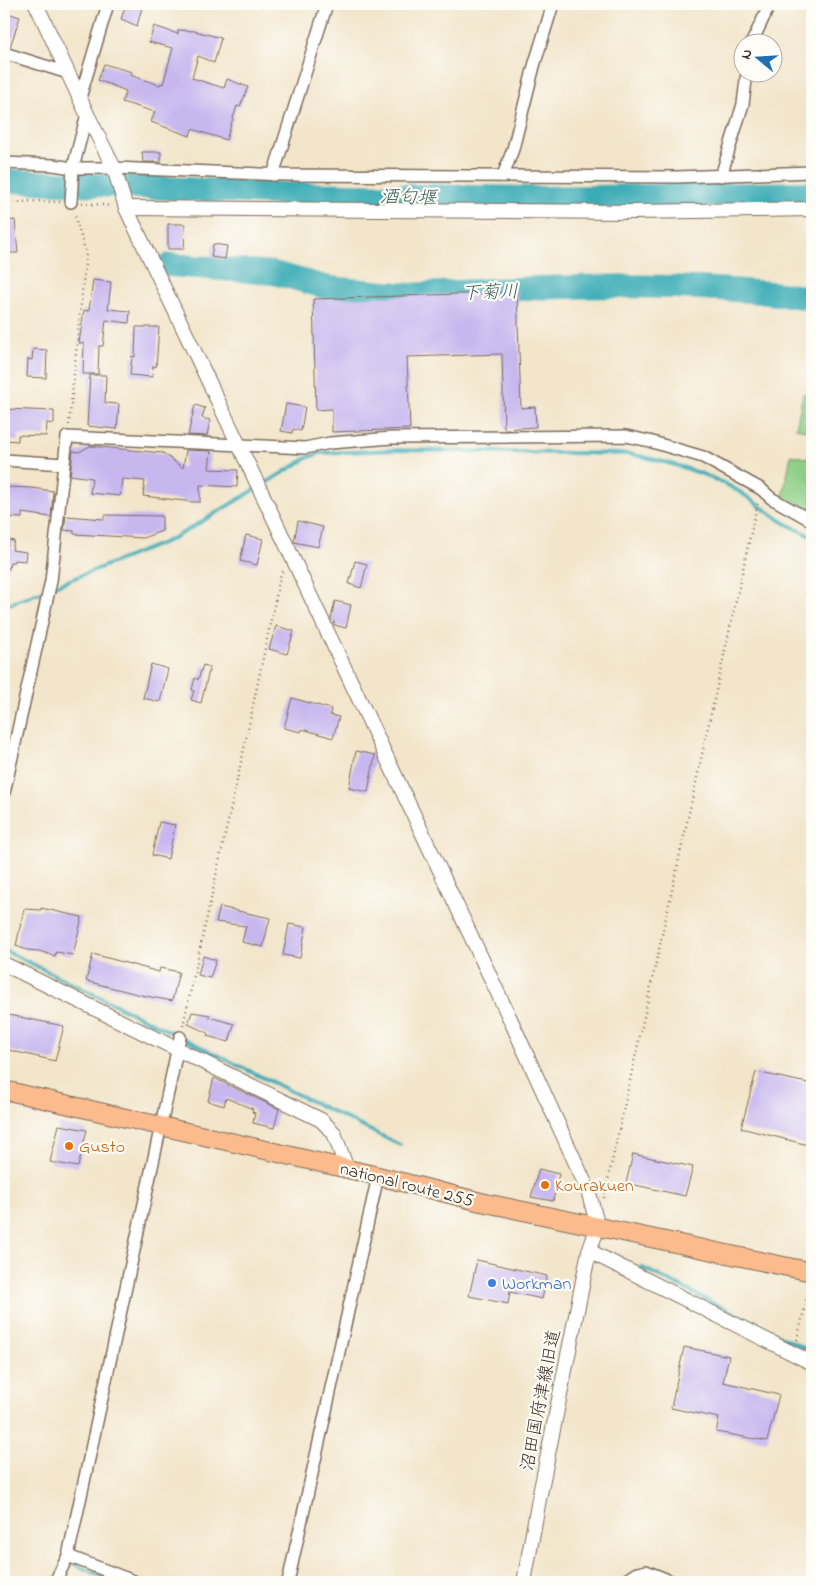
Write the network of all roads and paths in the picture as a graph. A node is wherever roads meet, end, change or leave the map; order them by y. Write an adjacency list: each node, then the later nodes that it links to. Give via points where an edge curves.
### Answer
1 (36, 4): 8 (street)
2 (108, 4): 10 (street)
3 (327, 4): 16 (street)
4 (553, 4): 17 (street)
5 (770, 4): 6 (street)
6 (757, 32)
7 (4, 53): 8 (street)
8 (68, 73): 10 (street)
9 (745, 82): 18 (street, via 743,104)
10 (80, 98): 11 (street)
11 (87, 114): 13 (street); 14 (street)
12 (4, 163): 13 (street)
13 (73, 168): 14 (street); 19 (street)
14 (114, 169): 16 (street); 21 (street)
15 (812, 172): 18 (street)
16 (272, 175): 17 (street)
17 (504, 176): 18 (street)
18 (721, 176)
19 (71, 202): 20 (path); 21 (path); 23 (path, via 86,253)
20 (4, 204)
21 (126, 208): 22 (street, via 623,212); 24 (street)
22 (812, 209)
23 (67, 437): 24 (street); 26 (street)
24 (238, 446): 27 (street, via 304,448 392,438 626,436 703,458); 29 (street)
25 (4, 460): 26 (street)
26 (64, 464): 30 (street, via 51,581)
27 (760, 489): 28 (street); 37 (path)
28 (812, 521)
29 (295, 562): 32 (path, via 281,573); 38 (street, via 560,1128 588,1190)
30 (4, 793)
31 (4, 964): 32 (street)
32 (179, 1045): 34 (street); 35 (street, via 321,1120 334,1133)
33 (4, 1090): 34 (highway, national route 255)
34 (162, 1126): 35 (highway, national route 255); 43 (street)
35 (347, 1169): 36 (highway, national route 255)
36 (378, 1176): 38 (highway, national route 255); 46 (street)
37 (604, 1198)
38 (598, 1227): 39 (street, 沼田国府津線旧道); 40 (highway, national route 255)
39 (589, 1251): 42 (street); 47 (street, 沼田国府津線旧道)
40 (811, 1278): 41 (path)
41 (797, 1339)
42 (812, 1363)
43 (68, 1556): 44 (street); 45 (street)
44 (55, 1582)
45 (136, 1582)
46 (288, 1582)
47 (524, 1582)
48 (623, 1582): 49 (street, via 646,1571)
49 (673, 1582)

